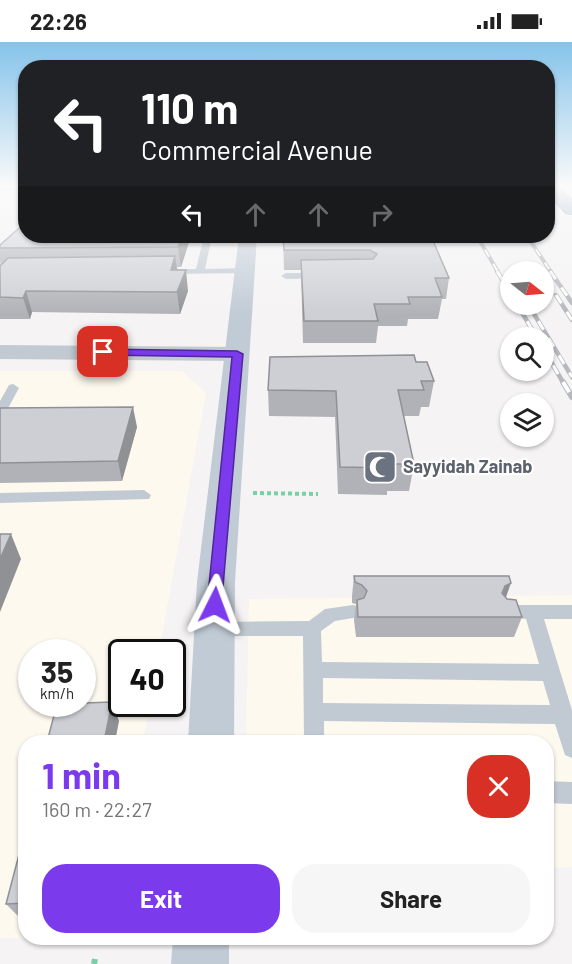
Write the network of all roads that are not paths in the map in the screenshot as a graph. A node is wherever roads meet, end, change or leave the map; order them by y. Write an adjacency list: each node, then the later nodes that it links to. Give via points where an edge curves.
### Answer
1 (20, 243): 4 (lane)
2 (206, 243): 5 (lane)
3 (248, 243): 6 (street)
4 (0, 264)
5 (200, 271): 6 (lane); 8 (lane)
6 (246, 271): 13 (street)
7 (12, 272): 9 (lane)
8 (153, 272)
9 (0, 273)
10 (333, 275): 11 (lane)
11 (286, 276)
12 (0, 352): 13 (street)
13 (237, 354): 23 (street)
14 (13, 388): 15 (lane)
15 (0, 412)
16 (144, 495): 17 (lane)
17 (0, 498)
18 (353, 612): 22 (lane, via 331,614)
19 (506, 612): 20 (lane)
20 (533, 612): 21 (lane); 25 (lane)
21 (572, 612)
22 (312, 628): 23 (lane); 24 (lane)
23 (214, 629): 28 (street)
24 (312, 670): 25 (lane); 26 (lane)
25 (551, 673): 27 (lane)
26 (313, 712): 27 (lane); 29 (lane)
27 (564, 715): 30 (lane)
28 (211, 735)
29 (314, 735)
30 (572, 748)
31 (554, 792): 32 (lane)
32 (572, 793)
33 (201, 945): 34 (street)
34 (200, 964)

